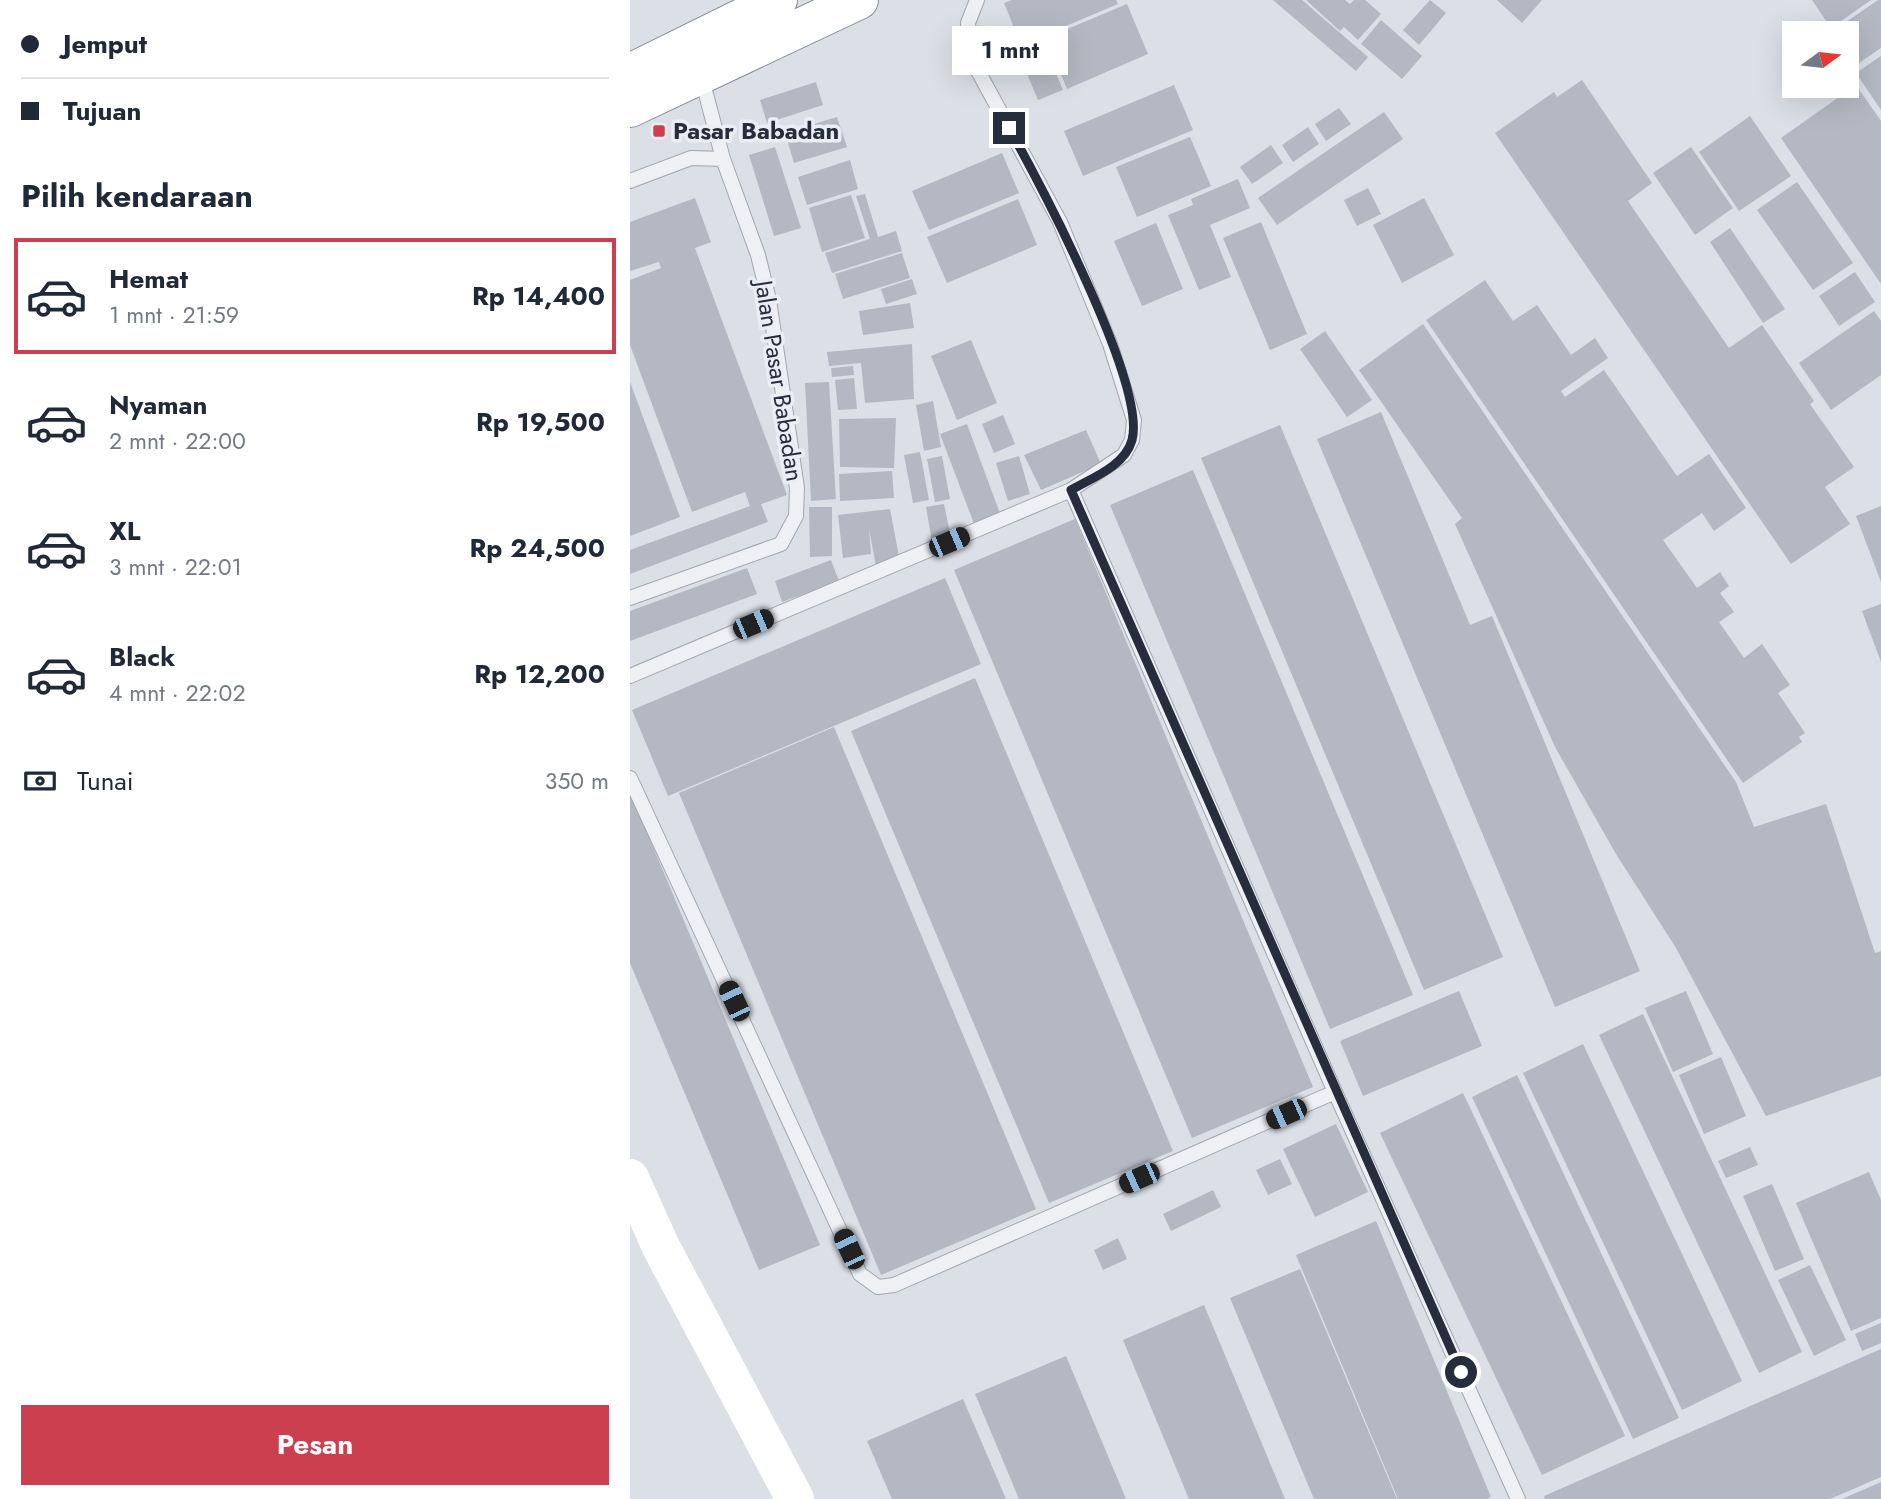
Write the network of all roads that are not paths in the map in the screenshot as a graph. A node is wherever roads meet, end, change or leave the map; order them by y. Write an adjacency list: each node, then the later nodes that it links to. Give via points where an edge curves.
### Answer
1 (778, 0): 4 (main road)
2 (859, 0): 5 (main road)
3 (977, 0): 9 (lane, via 968,23 971,58 1060,222 1114,354 1134,420 1124,456)
4 (630, 73)
5 (701, 75): 6 (main road); 7 (lane, Jalan Pasar Babadan)
6 (630, 108)
7 (723, 159): 8 (lane, via 691,158); 10 (lane, Jalan Pasar Babadan, via 747,219 769,300 797,488 796,516 781,544)
8 (630, 181)
9 (1071, 490): 11 (lane); 13 (lane)
10 (630, 598)
11 (630, 676)
12 (630, 778): 13 (lane, via 860,1274 878,1287 894,1285)
13 (1335, 1092): 16 (lane)
14 (630, 1178): 15 (main road, via 645,1226)
15 (795, 1499)
16 (1518, 1499)

